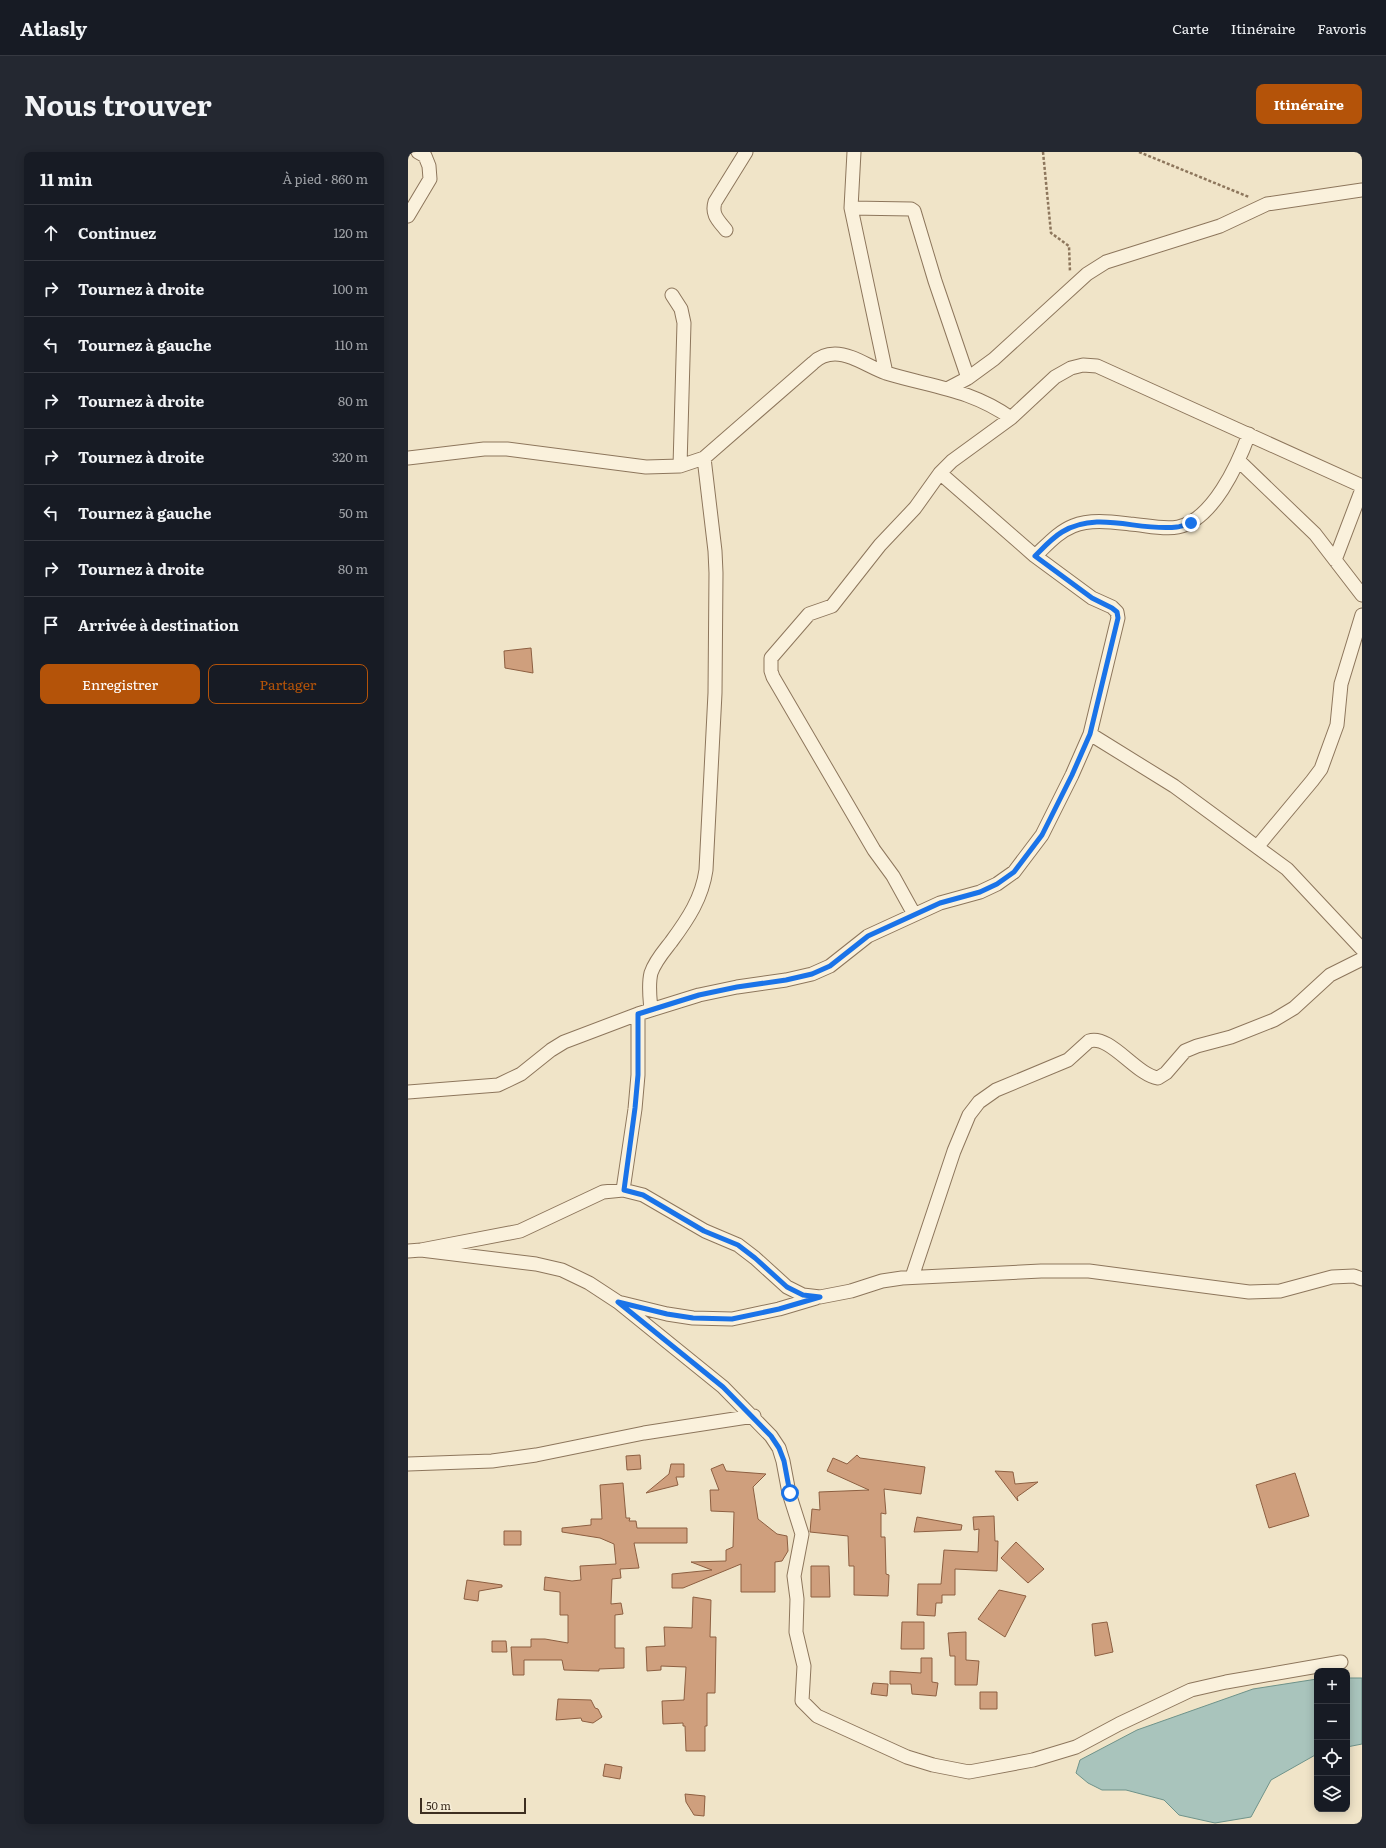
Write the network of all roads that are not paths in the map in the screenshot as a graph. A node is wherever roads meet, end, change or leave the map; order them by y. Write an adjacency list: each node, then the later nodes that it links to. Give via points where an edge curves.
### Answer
1 (418, 152): 6 (street, via 425,156 430,179)
2 (746, 152): 7 (street, via 713,208 714,215)
3 (854, 152): 5 (street)
4 (1362, 190): 10 (street, via 1267,204 1220,226 1106,262 1086,274 994,359)
5 (851, 208): 9 (street); 10 (street, via 914,211)
6 (408, 216)
7 (726, 230)
8 (672, 295): 17 (street, via 681,309 684,324)
9 (886, 373): 11 (street); 15 (street, via 836,354 819,357)
10 (968, 378): 11 (street)
11 (948, 388): 12 (street, via 985,402)
12 (1012, 418): 13 (street, via 1056,377 1071,368 1083,365 1097,366); 18 (street, via 952,460)
13 (1249, 434): 16 (street); 19 (street)
14 (408, 458): 17 (street, via 507,450 646,467)
15 (704, 458): 17 (street); 30 (street, via 716,573 715,693 706,870 704,886 688,920 658,959 652,972)
16 (1239, 462): 21 (street, via 1208,507 1191,523 1164,528 1117,522 1085,522 1061,532); 22 (street, via 1303,522)
17 (680, 466)
18 (940, 472): 21 (street); 27 (street, via 915,508 880,545 832,606 809,614 802,620 771,658 770,664 773,677)
19 (1362, 486)
20 (1362, 489): 22 (street)
21 (1035, 556): 25 (street, via 1092,598 1117,612 1118,618)
22 (1335, 560): 23 (street)
23 (1362, 594)
24 (1362, 615): 26 (street, via 1341,684 1336,725 1320,769)
25 (1090, 734): 26 (street, via 1161,777); 27 (street, via 1042,835 1014,872 980,892 940,903)
26 (1257, 847): 28 (street, via 1287,869)
27 (914, 914): 30 (street, via 868,936 830,966 812,974 699,995)
28 (1362, 950)
29 (1362, 959): 36 (street, via 1330,975 1294,1008 1274,1020 1185,1051 1158,1078 1145,1074 1105,1043 1093,1040 1068,1060 996,1090 979,1102 969,1115 954,1151)
30 (651, 1010): 31 (street)
31 (638, 1014): 32 (street, via 564,1042 521,1074 498,1084); 33 (street, via 638,1075)
32 (408, 1092)
33 (624, 1190): 34 (street, via 603,1192 520,1231); 38 (street, via 643,1195 704,1231 738,1245 787,1287 803,1295)
34 (421, 1250): 35 (street); 39 (street, via 536,1264 562,1270 588,1282)
35 (408, 1251)
36 (912, 1277): 37 (street, via 1041,1270 1089,1271 1249,1292 1280,1290 1332,1277 1354,1276); 38 (street, via 882,1281)
37 (1362, 1279)
38 (820, 1297): 39 (street, via 732,1319 693,1318)
39 (618, 1302): 40 (street, via 723,1387)
40 (754, 1416): 41 (street, via 644,1433 529,1456 492,1461); 42 (street, via 779,1448 802,1534 794,1576 797,1599 796,1632 804,1666 802,1701 817,1716 907,1757 969,1772 1033,1760 1076,1747 1191,1690)
41 (408, 1464)
42 (1341, 1662)

